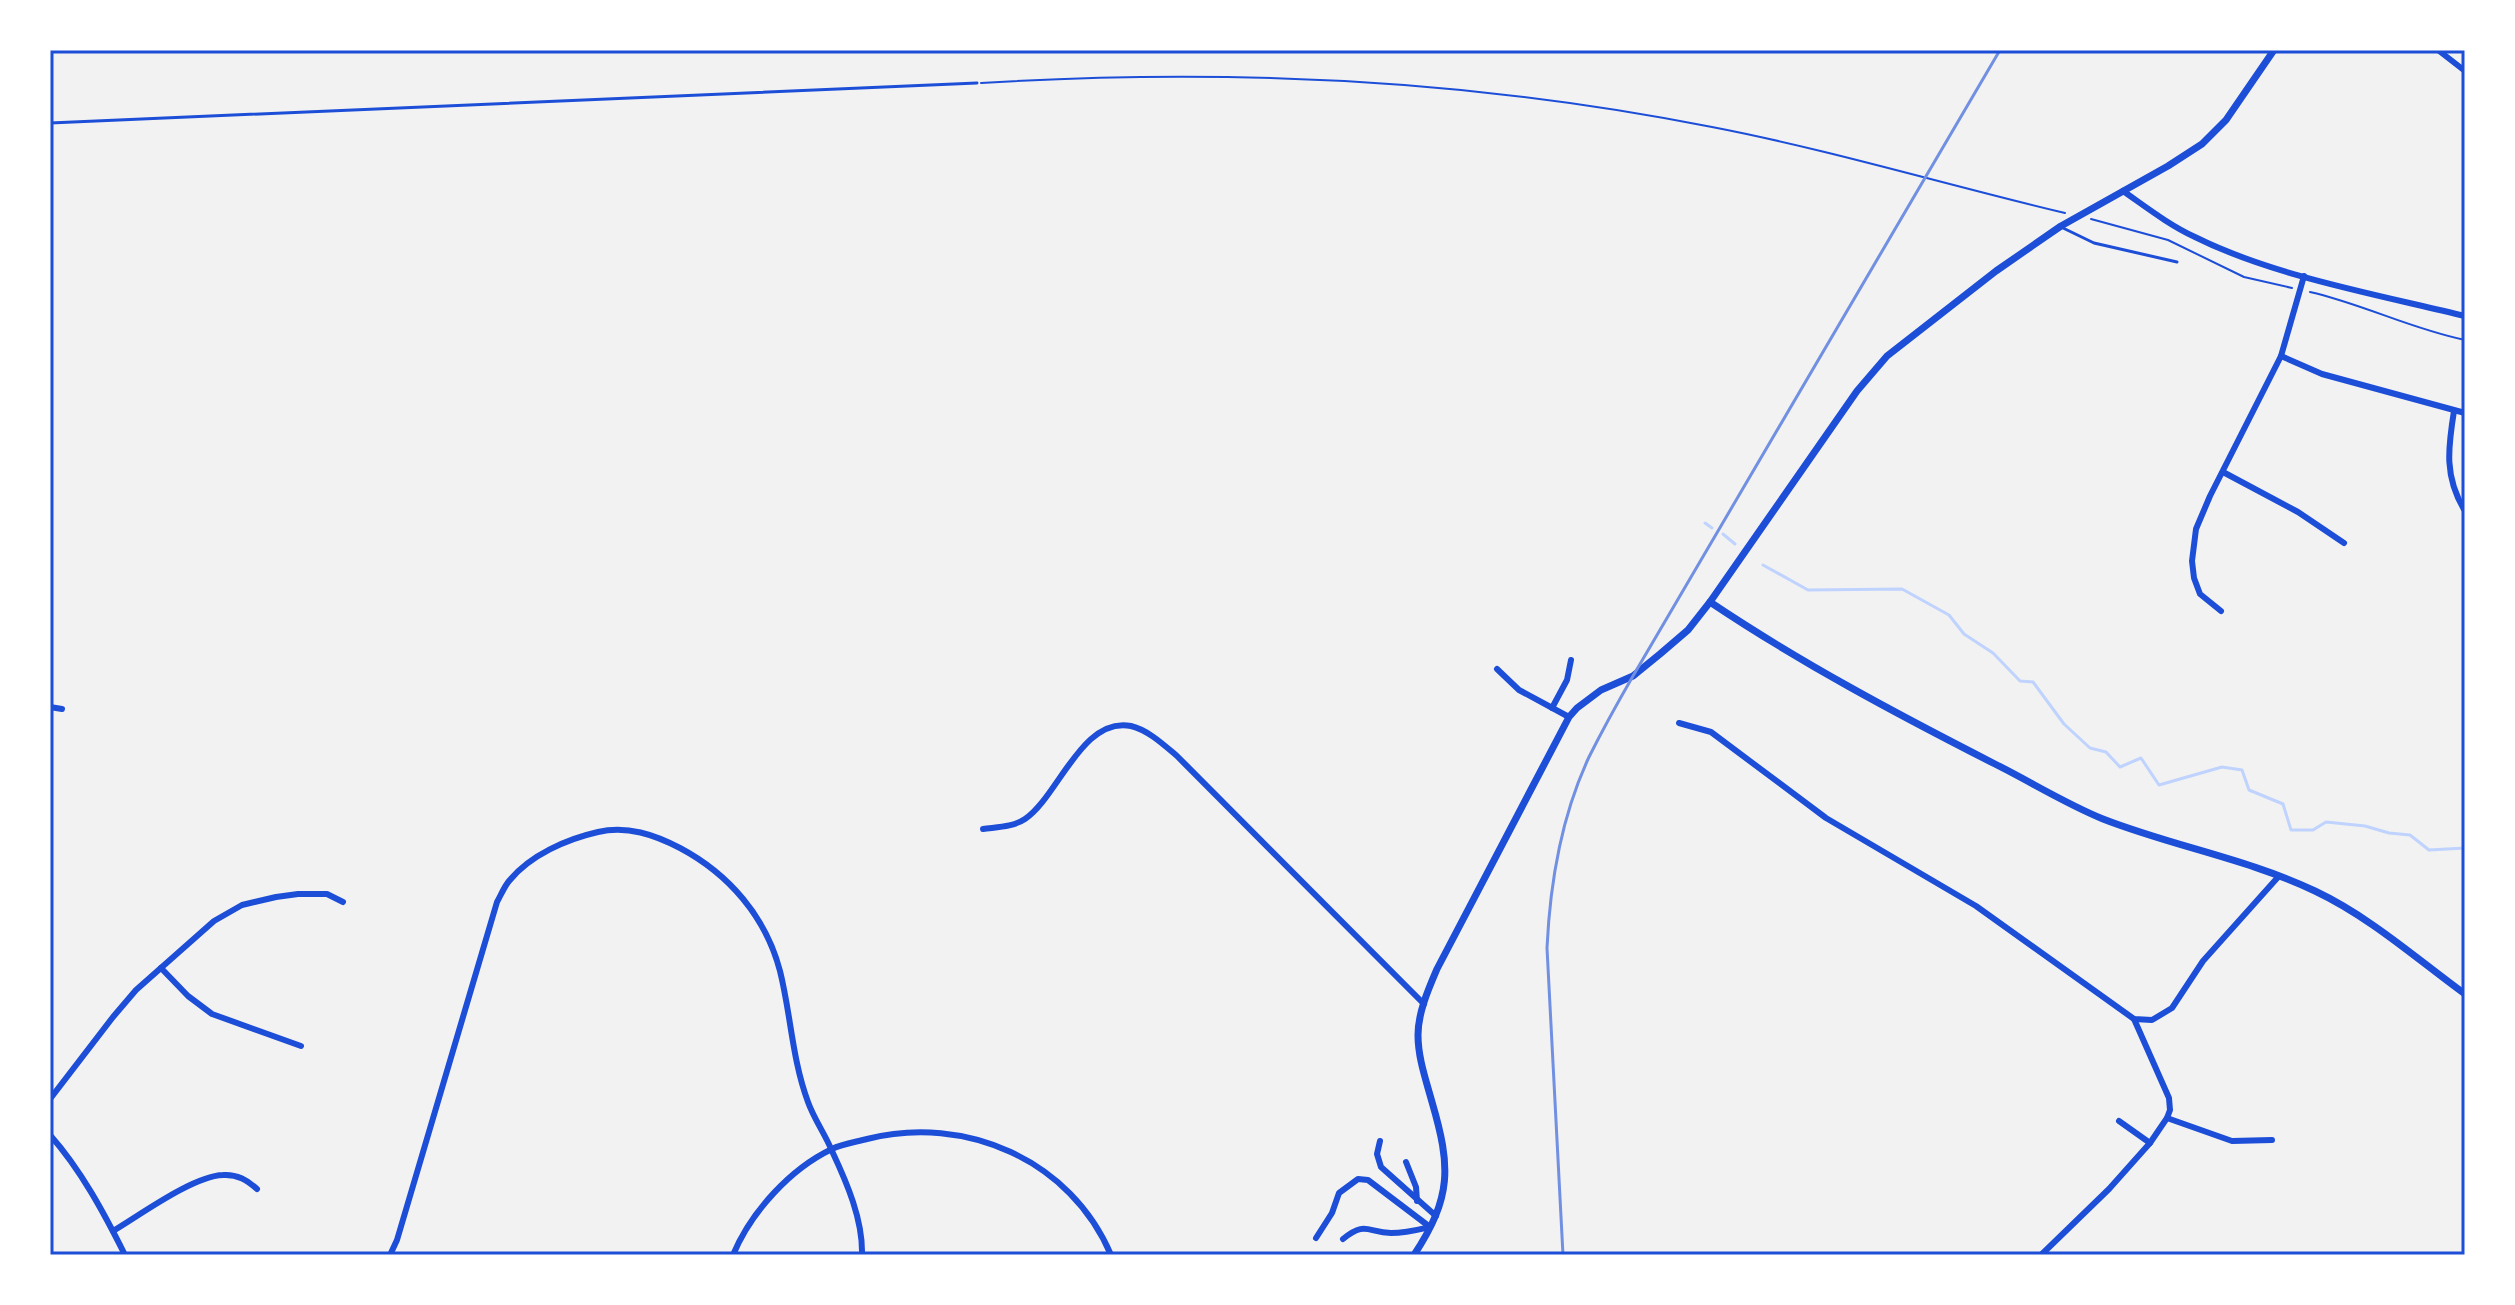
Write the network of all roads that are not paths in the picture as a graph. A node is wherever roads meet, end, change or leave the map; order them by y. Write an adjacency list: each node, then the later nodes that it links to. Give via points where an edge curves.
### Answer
1 (2274, 50): 6 (street, via 2211,137)
2 (2438, 50): 3 (street)
3 (2465, 71)
4 (977, 83): 5 (lane)
5 (50, 123)
6 (2123, 191): 7 (street); 9 (street, via 2198,239)
7 (2061, 226): 8 (lane, via 2094,243); 17 (street, via 1901,344 1874,370)
8 (2177, 262)
9 (2304, 276): 10 (street); 11 (street)
10 (2465, 316)
11 (2281, 356): 12 (street, via 2322,374); 14 (street)
12 (2454, 411): 13 (street); 15 (street, via 2450,470)
13 (2465, 413)
14 (2223, 472): 16 (street); 18 (street, via 2196,529 2192,561 2200,594)
15 (2465, 511)
16 (2344, 543)
17 (1710, 602): 24 (street, via 1660,654); 27 (street, via 1815,668 2074,805)
18 (2221, 611)
19 (1571, 660): 22 (street)
20 (1497, 669): 22 (street, via 1519,690)
21 (50, 707): 23 (street)
22 (1552, 708): 24 (street)
23 (62, 709)
24 (1569, 717): 31 (street, via 1437,969)
25 (1679, 723): 32 (street, via 1711,732 1826,818 1976,906)
26 (983, 829): 31 (street, via 1024,820 1047,798 1082,747 1103,732 1132,726 1177,756)
27 (2279, 876): 30 (street, via 2354,912); 32 (street, via 2203,961 2172,1008 2152,1020)
28 (343, 902): 29 (street, via 327,894 298,894 242,905 214,921)
29 (161, 968): 33 (street, via 212,1014); 34 (street, via 113,1017)
30 (2465, 994)
31 (1424, 1004): 45 (street, via 1418,1049 1445,1160 1444,1192)
32 (2134, 1019): 35 (street, via 2169,1098)
33 (301, 1046)
34 (50, 1099)
35 (2167, 1118): 38 (street, via 2232,1141); 40 (street)
36 (2119, 1121): 40 (street)
37 (50, 1135): 47 (street)
38 (2272, 1140)
39 (1380, 1141): 44 (street, via 1381,1167)
40 (2150, 1143): 56 (street)
41 (832, 1149): 51 (street, via 808,1102 794,1056 780,971 751,909 715,870 672,843 621,829 588,834 559,844 521,870 497,902); 52 (street, via 770,1197); 53 (street, via 861,1226); 54 (street, via 879,1136 932,1132 1004,1148 1043,1169 1076,1198)
42 (1406, 1162): 44 (street)
43 (257, 1189): 47 (street, via 238,1176 209,1178)
44 (1417, 1201): 45 (street)
45 (1436, 1216): 46 (street)
46 (1430, 1227): 48 (street, via 1368,1180 1358,1179 1339,1193); 49 (street, via 1394,1233 1363,1227); 55 (street)
47 (113, 1231): 50 (street)
48 (1316, 1238)
49 (1343, 1239)
50 (125, 1255)
51 (390, 1255)
52 (733, 1255)
53 (862, 1255)
54 (1111, 1255)
55 (1414, 1255)
56 (2041, 1255)

